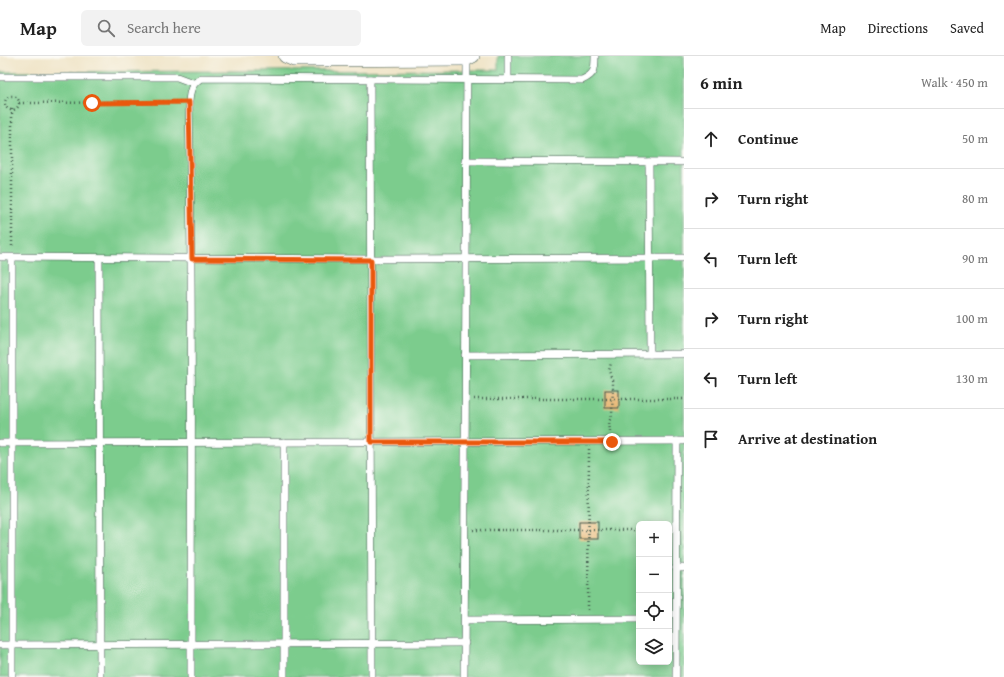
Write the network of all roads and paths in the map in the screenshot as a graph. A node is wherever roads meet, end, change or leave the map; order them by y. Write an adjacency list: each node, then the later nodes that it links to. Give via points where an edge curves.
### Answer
1 (285, 56): 4 (street, via 294,60)
2 (508, 56): 8 (lane)
3 (595, 56): 8 (lane, via 594,71 591,76 582,80)
4 (470, 57): 7 (lane)
5 (0, 77): 9 (lane, via 177,77)
6 (370, 79): 7 (lane); 9 (lane, via 201,78); 22 (lane)
7 (465, 79): 8 (lane); 13 (lane)
8 (508, 79)
9 (193, 83): 10 (lane)
10 (189, 102): 11 (path); 21 (lane)
11 (19, 103): 12 (path); 12 (path, via 16,97 8,97 6,105)
12 (12, 110): 17 (path)
13 (465, 161): 14 (lane); 23 (lane)
14 (650, 162): 15 (lane); 18 (lane)
15 (684, 162)
16 (0, 258): 17 (lane)
17 (12, 258): 20 (lane); 37 (lane)
18 (650, 258): 19 (lane); 23 (lane); 24 (lane)
19 (684, 258)
20 (99, 259): 21 (lane); 38 (lane)
21 (192, 259): 22 (lane); 39 (lane)
22 (371, 260): 23 (lane); 33 (lane)
23 (465, 260): 26 (lane)
24 (650, 354): 25 (lane); 26 (lane)
25 (684, 354)
26 (465, 355): 34 (lane)
27 (612, 360): 29 (path, via 609,372 613,383)
28 (471, 399): 29 (path)
29 (612, 399): 30 (path); 31 (path, via 609,426)
30 (684, 399)
31 (611, 436)
32 (284, 442): 33 (lane); 39 (lane); 54 (lane)
33 (371, 442): 34 (lane); 50 (lane)
34 (465, 442): 35 (lane); 49 (lane)
35 (681, 442): 44 (lane)
36 (0, 443): 37 (lane)
37 (12, 443): 38 (lane); 56 (lane)
38 (99, 443): 39 (lane); 52 (lane)
39 (190, 443): 53 (lane)
40 (589, 448): 42 (path)
41 (471, 530): 42 (path)
42 (588, 530): 43 (path); 46 (path)
43 (636, 530)
44 (676, 568): 45 (lane); 48 (lane)
45 (684, 568)
46 (588, 613)
47 (636, 619): 49 (lane)
48 (672, 619): 63 (lane)
49 (464, 620): 51 (lane)
50 (372, 643): 51 (lane); 54 (lane); 61 (lane)
51 (464, 643): 62 (lane)
52 (100, 644): 53 (lane); 56 (lane); 58 (lane)
53 (191, 644): 54 (lane); 59 (lane)
54 (284, 644): 60 (lane)
55 (0, 645): 56 (lane)
56 (12, 645): 57 (lane)
57 (12, 677)
58 (100, 677)
59 (191, 677)
60 (284, 677)
61 (372, 677)
62 (464, 677)
63 (676, 677)

